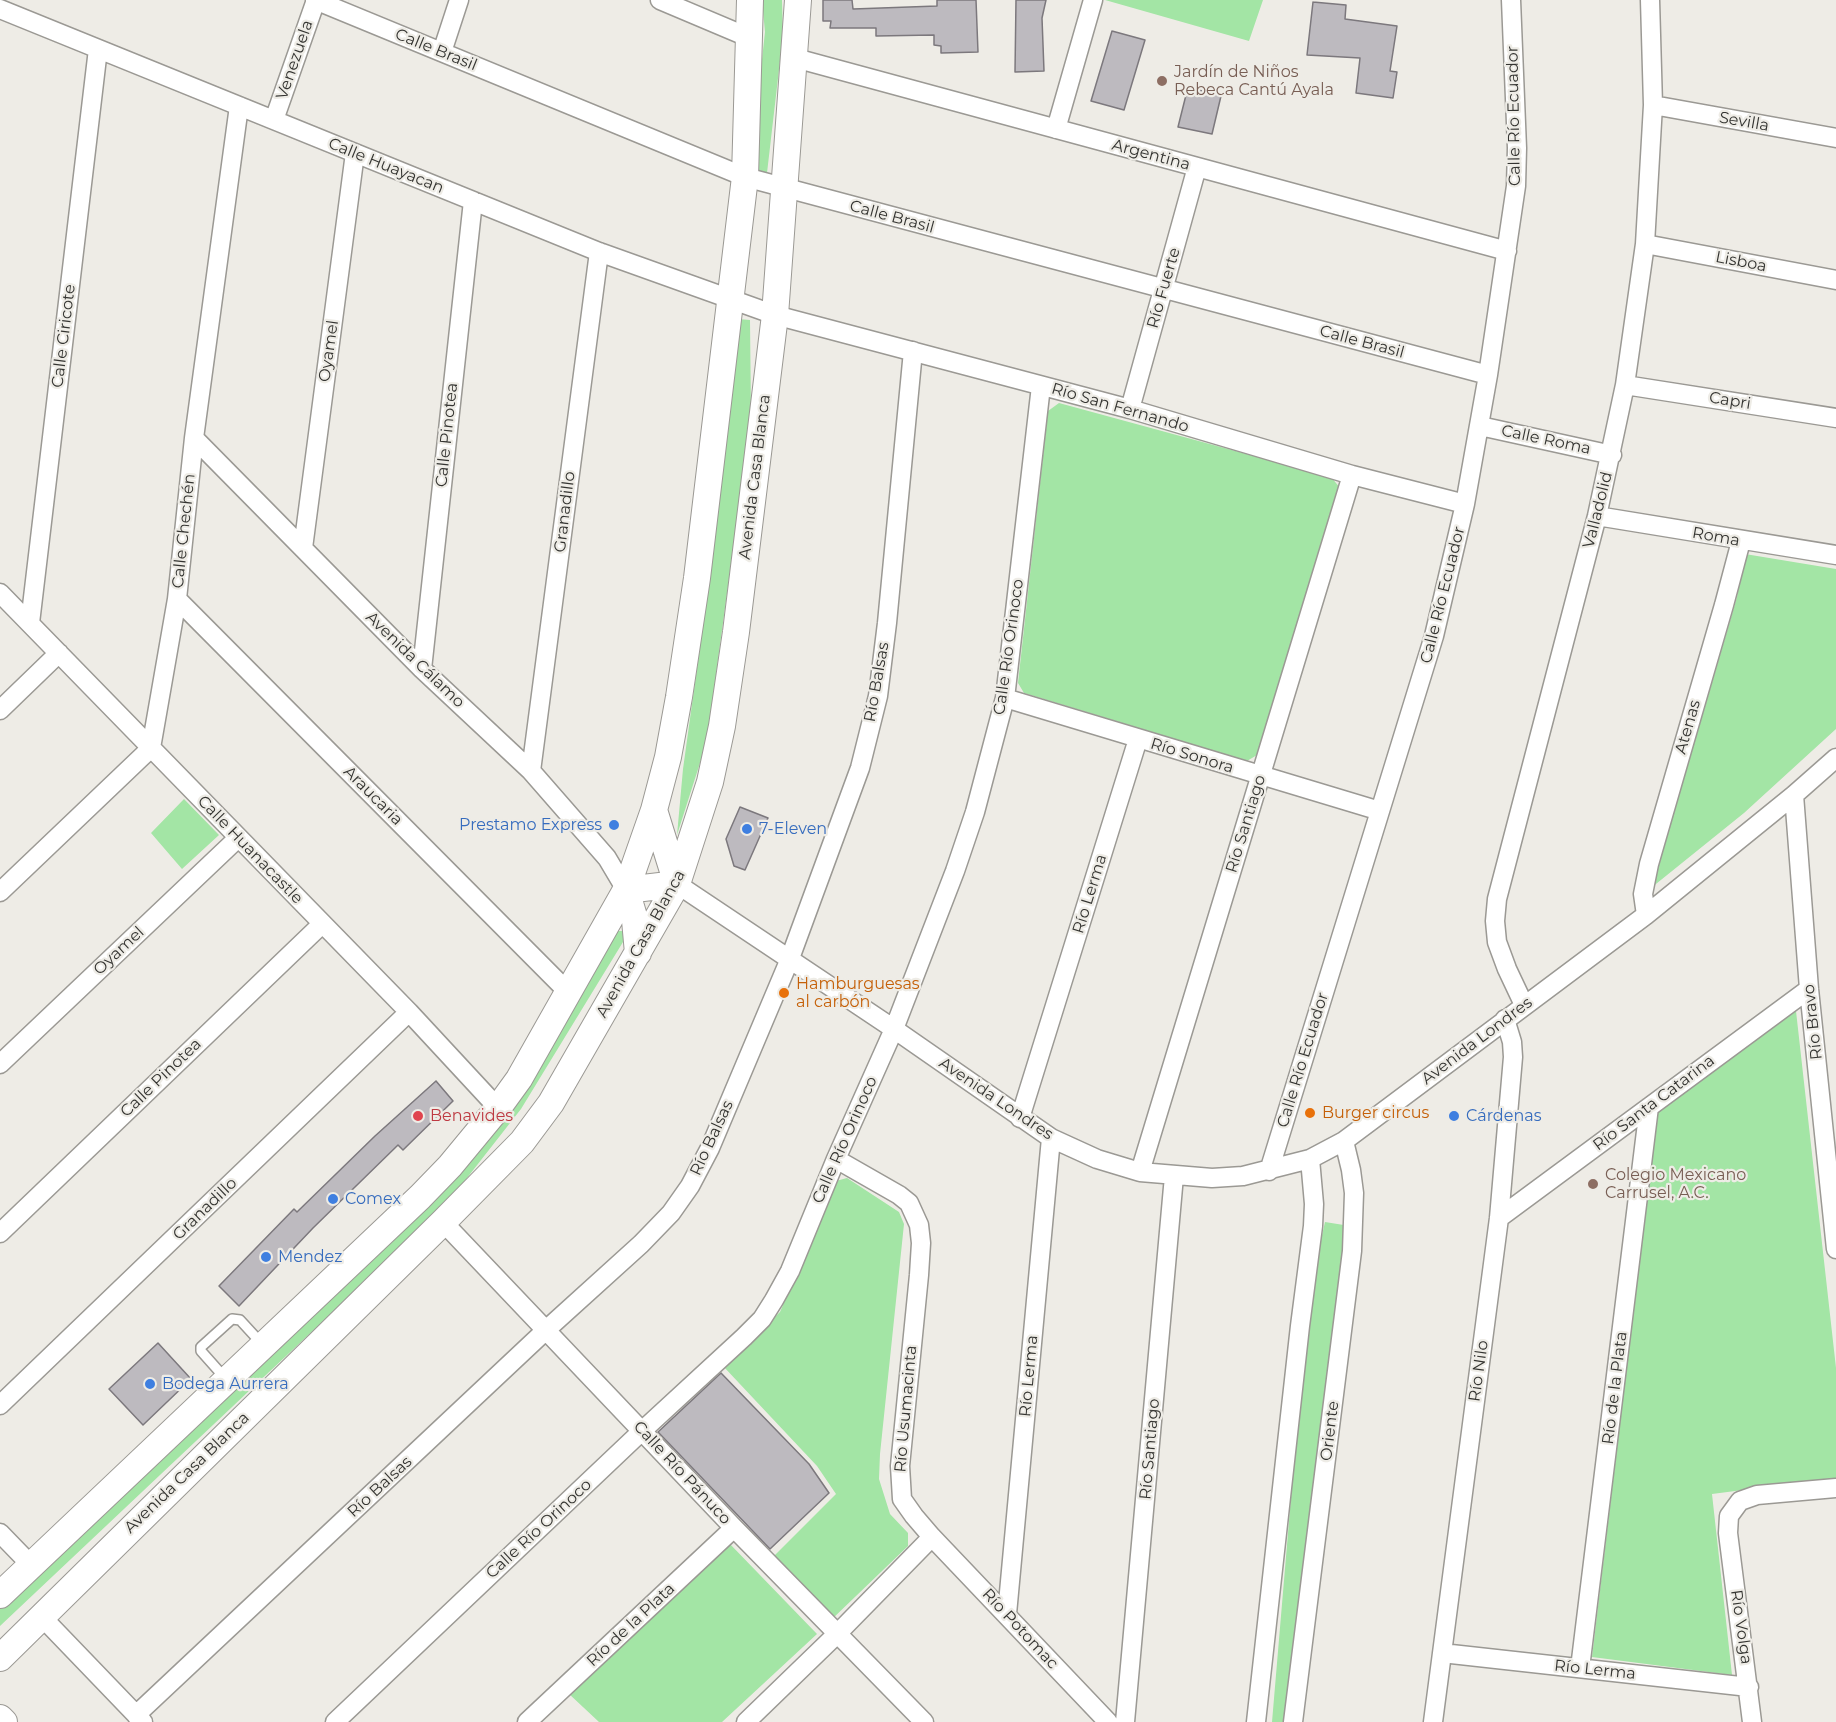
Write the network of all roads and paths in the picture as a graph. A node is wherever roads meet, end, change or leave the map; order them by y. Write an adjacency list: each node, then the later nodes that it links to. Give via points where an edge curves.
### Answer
1 (316, 0): 12 (street, Calle Brasil); 16 (street, Venezuela)
2 (459, 0): 12 (street)
3 (660, 0): 10 (street)
4 (750, 0): 10 (street)
5 (798, 0): 13 (street, Avenida Casa Blanca)
6 (1093, 0): 17 (street)
7 (1511, 0): 25 (street, Calle Río Ecuador, via 1517,148)
8 (1650, 0): 14 (street, Valladolid)
9 (0, 9): 11 (street, Calle Huayacan)
10 (750, 38): 21 (street)
11 (98, 49): 15 (street, Calle Huayacan); 48 (street, Calle Ciricote)
12 (442, 52): 21 (street, Calle Brasil)
13 (795, 58): 17 (street, Argentina); 22 (street, Avenida Casa Blanca)
14 (1653, 105): 18 (street, Sevilla); 24 (street, Valladolid)
15 (239, 106): 16 (street, Calle Huayacan); 38 (street, Calle Chechén)
16 (274, 120): 19 (street, Calle Huayacan)
17 (1056, 129): 20 (street, Argentina)
18 (1836, 138)
19 (355, 153): 23 (street, Calle Huayacan); 44 (street, Oyamel)
20 (1197, 167): 25 (street, Argentina); 28 (street, Río Fuerte)
21 (745, 177): 22 (street, Calle Brasil); 29 (street)
22 (784, 188): 28 (street, Calle Brasil); 30 (street, Avenida Casa Blanca)
23 (473, 201): 26 (street, Calle Huayacan); 50 (street, Calle Pinotea)
24 (1645, 244): 27 (street, Lisboa); 33 (street, Valladolid)
25 (1507, 251): 32 (street, Calle Río Ecuador)
26 (599, 252): 29 (street, Calle Huayacan); 56 (street, Granadillo)
27 (1836, 280)
28 (1164, 289): 32 (street, Calle Brasil); 35 (street, Río Fuerte)
29 (729, 298): 30 (street, Calle Huayacan); 59 (street, via 680,697)
30 (775, 315): 31 (street, Río San Fernando); 62 (street, Avenida Casa Blanca, via 722,726 710,782)
31 (913, 351): 34 (street, Río San Fernando); 68 (street, Río Balsas, via 878,696 860,768)
32 (1488, 375): 37 (street, Calle Río Ecuador)
33 (1625, 385): 36 (street, Capri); 39 (street, Valladolid)
34 (1041, 386): 35 (street, Río San Fernando); 51 (street, Calle Río Orinoco)
35 (1130, 410): 40 (street, Río San Fernando)
36 (1836, 418)
37 (1480, 426): 39 (street, Calle Roma); 41 (street, Calle Río Ecuador)
38 (194, 438): 44 (street, Avenida Cálamo); 47 (street, Calle Chechén)
39 (1612, 455): 42 (street, Valladolid)
40 (1352, 475): 41 (street, Río San Fernando); 57 (street, Río Santiago)
41 (1465, 504): 60 (street, Calle Río Ecuador, via 1434,636)
42 (1597, 516): 43 (street, Roma); 71 (street, Valladolid, via 1497,899 1497,942)
43 (1741, 541): 45 (street, Roma); 65 (street, Atenas, via 1648,864 1643,894)
44 (303, 548): 50 (street, Avenida Cálamo)
45 (1836, 555)
46 (0, 592): 48 (street, Calle Huanacastle)
47 (177, 599): 54 (street, Calle Chechén); 70 (street, Araucaria)
48 (30, 623): 49 (street, Calle Huanacastle)
49 (59, 653): 52 (street); 54 (street, Calle Huanacastle)
50 (422, 669): 56 (street, Avenida Cálamo)
51 (1005, 698): 53 (street, Río Sonora); 74 (street, Calle Río Orinoco, via 975,812)
52 (0, 710)
53 (1138, 739): 57 (street, Río Sonora); 78 (street, Río Lerma)
54 (151, 748): 61 (street, Calle Huanacastle); 64 (street)
55 (1836, 758): 58 (street, Avenida Londres)
56 (531, 771): 63 (street, Avenida Cálamo, via 607,858)
57 (1261, 776): 60 (street, Río Sonora); 86 (street, Río Santiago)
58 (1794, 795): 65 (street, Avenida Londres); 69 (street, Río Bravo)
59 (654, 810): 62 (street); 63 (street)
60 (1380, 811): 85 (street, Calle Río Ecuador)
61 (238, 838): 66 (street, Calle Huanacastle); 75 (street, Oyamel)
62 (677, 884): 63 (street); 67 (street, Avenida Casa Blanca); 68 (street, Avenida Londres)
63 (626, 890): 67 (street, via 635,920); 70 (street)
64 (0, 892)
65 (1646, 915): 71 (street, Avenida Londres)
66 (322, 924): 72 (street, Calle Huanacastle); 90 (street, Calle Pinotea)
67 (638, 953): 84 (street, Avenida Casa Blanca, via 551,1103)
68 (789, 961): 74 (street, Avenida Londres); 92 (street, Río Balsas, via 710,1148 690,1186 641,1244)
69 (1809, 989): 76 (street, Río Santa Catarina); 91 (street, Río Bravo)
70 (569, 993): 77 (street)
71 (1524, 1005): 73 (street, Avenida Londres)
72 (409, 1012): 77 (street, Calle Huanacastle); 95 (street, Granadillo)
73 (1505, 1019): 81 (street, Avenida Londres); 88 (street, Río Nilo, via 1513,1057)
74 (894, 1029): 78 (street, Avenida Londres); 82 (street, Calle Río Orinoco)
75 (0, 1064)
76 (1650, 1107): 88 (street, Río Santa Catarina); 108 (street, Río de la Plata)
77 (498, 1108): 79 (street)
78 (1020, 1118): 80 (street, Avenida Londres)
79 (475, 1136): 84 (street, via 483,1154); 93 (street, via 420,1197)
80 (1051, 1138): 86 (street, Avenida Londres, via 1097,1159); 103 (street, Río Lerma)
81 (1344, 1141): 83 (street, Avenida Londres); 120 (street, Oriente, via 1354,1193 1352,1251)
82 (836, 1159): 96 (street, Calle Río Orinoco, via 768,1311); 100 (street, Río Usumacinta, via 899,1195 909,1203 919,1225 920,1275 900,1483 902,1498)
83 (1310, 1159): 85 (street, Avenida Londres); 119 (street, via 1313,1226)
84 (503, 1163): 89 (street, Avenida Casa Blanca)
85 (1269, 1171): 87 (street, Avenida Londres, via 1212,1178)
86 (1140, 1172): 87 (street, Avenida Londres)
87 (1174, 1176): 118 (street, Río Santiago)
88 (1499, 1218): 106 (street, Río Nilo)
89 (443, 1222): 92 (street, Calle Río Pánuco); 104 (street, Avenida Casa Blanca)
90 (0, 1233)
91 (1836, 1249)
92 (546, 1330): 96 (street, Calle Río Pánuco); 111 (street, Río Balsas)
93 (264, 1345): 94 (street); 94 (lane, via 236,1318 201,1347 202,1355)
94 (226, 1380): 101 (street)
95 (0, 1405)
96 (643, 1430): 98 (street, Calle Río Pánuco); 113 (street, Calle Río Orinoco)
97 (1836, 1488): 109 (street, Río Volga, via 1748,1497 1729,1516)
98 (734, 1528): 105 (street, Calle Río Pánuco); 114 (street, Río de la Plata)
99 (0, 1533): 101 (street)
100 (932, 1537): 103 (street, Río Potomac); 105 (street)
101 (31, 1565): 102 (street)
102 (0, 1595)
103 (1006, 1614): 117 (street, Río Potomac)
104 (41, 1616): 107 (street, Avenida Casa Blanca); 111 (street)
105 (837, 1634): 115 (street); 116 (street, Calle Río Pánuco)
106 (1442, 1653): 108 (street, Río Lerma); 121 (street, Río Nilo)
107 (0, 1658)
108 (1580, 1668): 109 (street, Río Lerma)
109 (1749, 1688): 122 (street, Río Volga)
110 (0, 1718): 112 (street)
111 (140, 1718)
112 (4, 1722)
113 (335, 1722)
114 (527, 1722)
115 (746, 1722)
116 (924, 1722)
117 (1108, 1722)
118 (1125, 1722)
119 (1256, 1722)
120 (1293, 1722)
121 (1433, 1722)
122 (1752, 1722)

